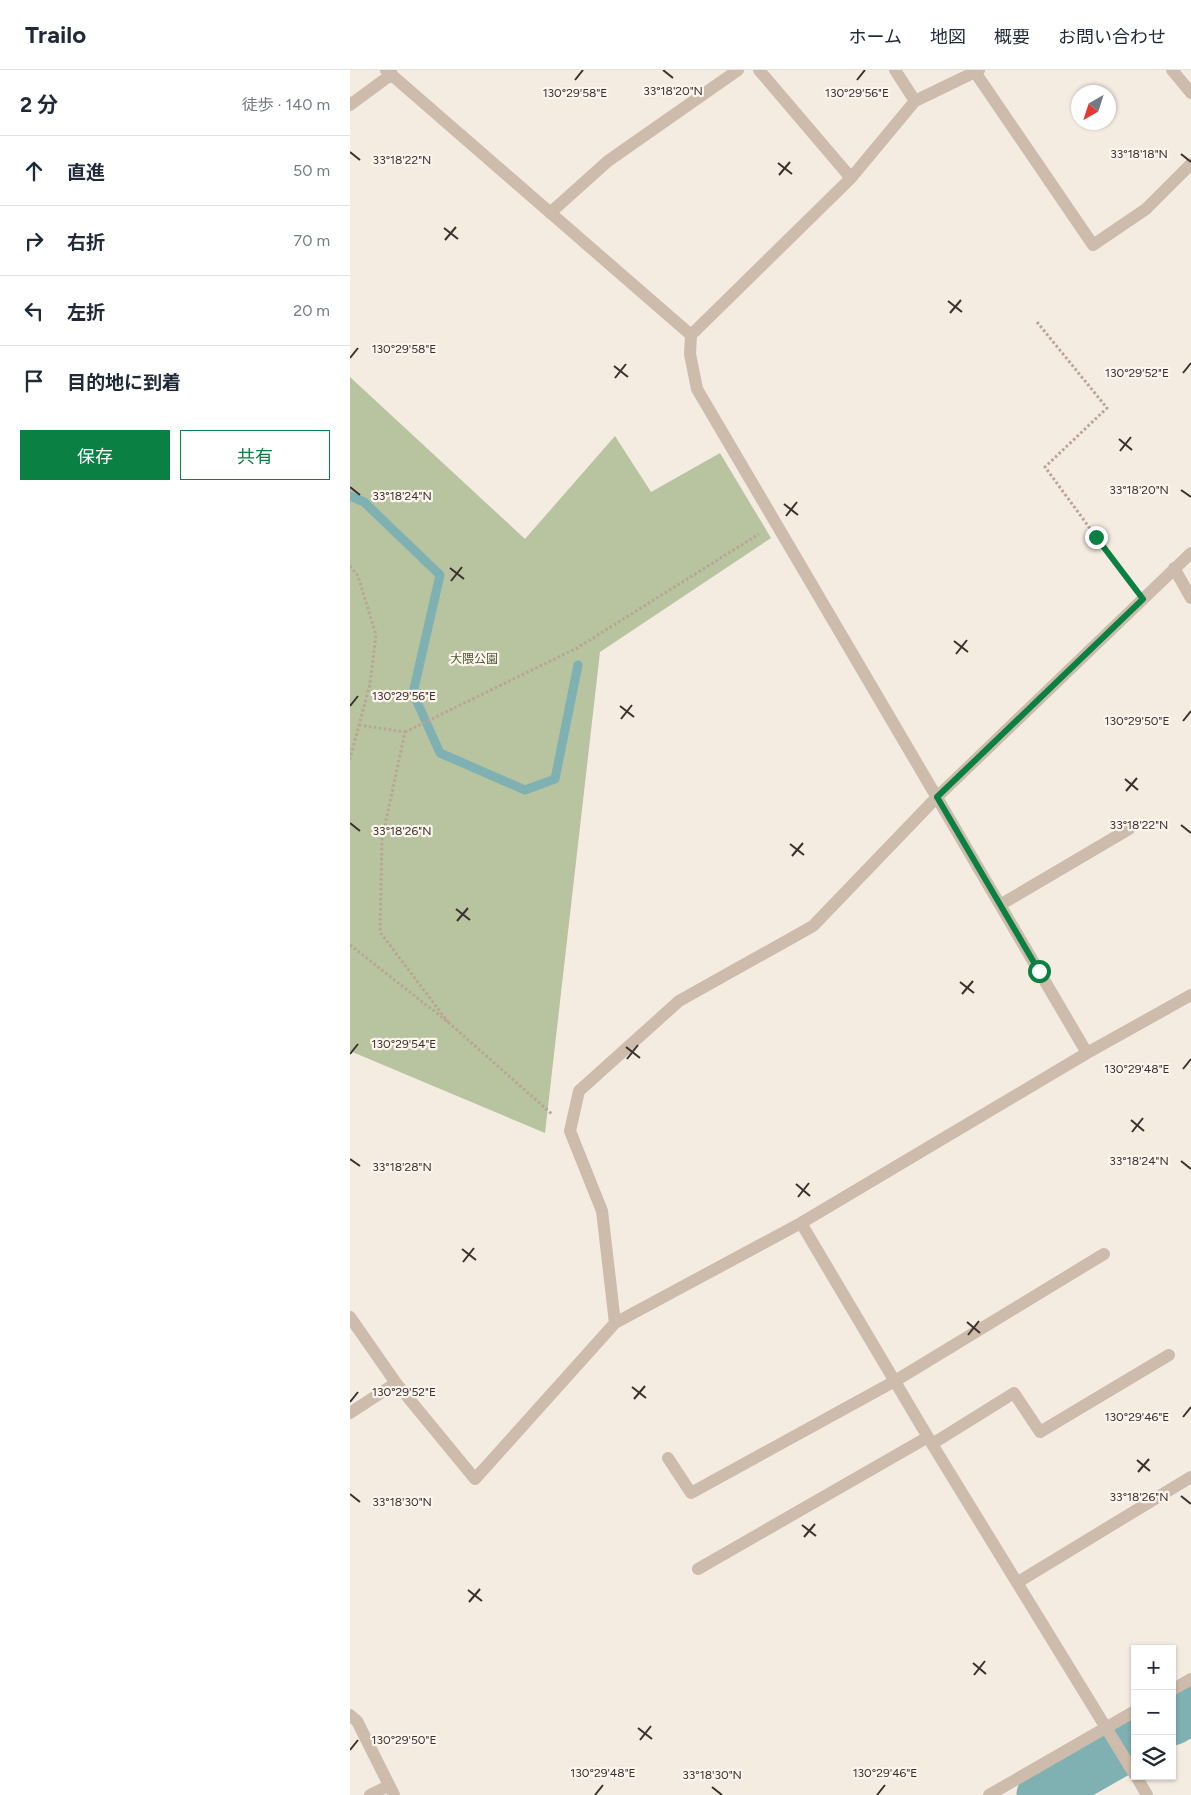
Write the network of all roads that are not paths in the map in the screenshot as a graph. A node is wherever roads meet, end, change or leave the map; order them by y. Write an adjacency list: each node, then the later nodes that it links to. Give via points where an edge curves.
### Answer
1 (738, 70): 12 (street, via 608,161)
2 (759, 70): 11 (street)
3 (895, 70): 8 (street)
4 (1172, 70): 7 (street)
5 (977, 71): 8 (street); 10 (street, via 1093,245 1146,209)
6 (389, 72): 9 (street); 12 (street)
7 (1191, 93)
8 (915, 101): 11 (street)
9 (350, 105)
10 (1191, 164)
11 (851, 178): 13 (street)
12 (550, 213): 13 (street)
13 (691, 335): 17 (street, via 690,354 697,389)
14 (1191, 553): 15 (street)
15 (1174, 568): 16 (street); 17 (street)
16 (1191, 598)
17 (937, 797): 19 (street); 25 (street, via 813,926 679,1001 579,1092 570,1131 602,1211)
18 (1129, 829): 19 (street)
19 (1000, 906): 21 (street)
20 (1191, 995): 21 (street)
21 (1087, 1053): 22 (street)
22 (800, 1223): 25 (street); 27 (street)
23 (1104, 1254): 27 (street)
24 (350, 1317): 28 (street)
25 (615, 1323): 28 (street, via 476,1479)
26 (1169, 1355): 30 (street, via 1040,1432 1014,1393)
27 (895, 1381): 30 (street); 31 (street, via 691,1493)
28 (396, 1383): 29 (street)
29 (350, 1413)
30 (930, 1440): 33 (street); 34 (street)
31 (668, 1458)
32 (1191, 1477): 34 (street)
33 (698, 1569)
34 (1018, 1582): 39 (street)
35 (1191, 1679): 36 (street)
36 (1176, 1688)
37 (1131, 1713): 39 (street)
38 (350, 1715): 42 (street, via 357,1722)
39 (1107, 1727): 40 (street); 44 (street)
40 (1131, 1768)
41 (1138, 1780): 45 (street)
42 (391, 1790): 43 (street)
43 (370, 1795)
44 (989, 1795)
45 (1147, 1795)

